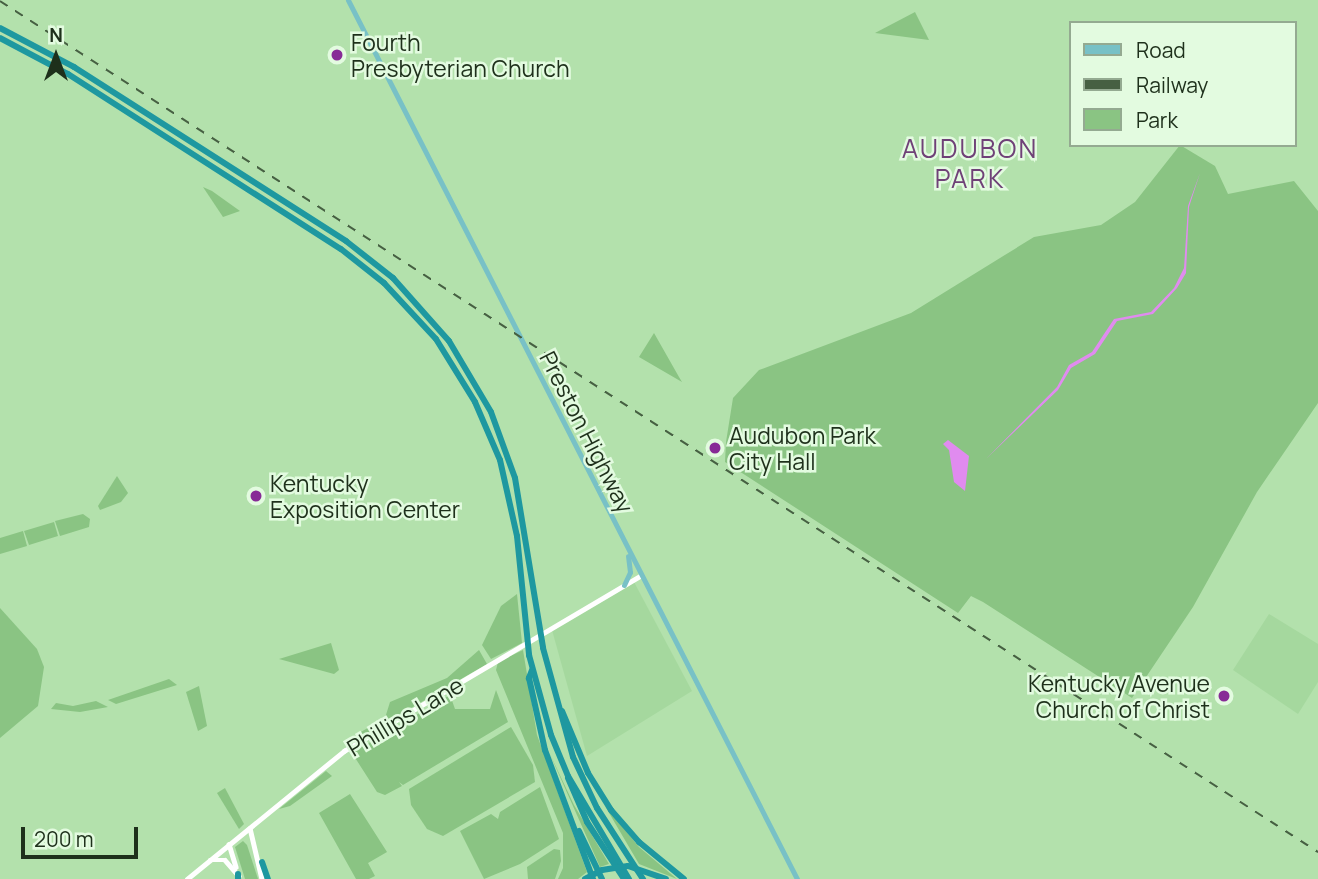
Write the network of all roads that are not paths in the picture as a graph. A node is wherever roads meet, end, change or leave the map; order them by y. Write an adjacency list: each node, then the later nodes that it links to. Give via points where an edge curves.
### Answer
1 (348, 0): 4 (main road, Preston Highway)
2 (0, 28): 8 (highway, via 74,67 346,241 393,278 436,324 471,375 515,478 538,623)
3 (0, 38): 7 (highway, via 91,89 341,249 384,283 426,327 457,370 484,421 505,480)
4 (627, 549): 5 (main road, Preston Highway); 6 (main road, via 630,572)
5 (640, 576): 6 (main road, Phillips Lane); 25 (main road, Preston Highway)
6 (624, 585): 10 (main road, Phillips Lane, via 362,740)
7 (532, 670): 9 (highway, via 528,678 541,737); 21 (highway, via 587,822)
8 (556, 697): 22 (highway, via 579,770); 24 (highway, via 581,759 606,804 634,837)
9 (570, 819): 19 (highway); 20 (highway)
10 (250, 828): 11 (main road, Phillips Lane); 13 (main road)
11 (229, 844): 12 (main road, Phillips Lane); 14 (main road)
12 (210, 860): 14 (main road, via 225,860); 15 (main road, Phillips Lane)
13 (261, 861): 16 (main road); 17 (highway)
14 (239, 877)
15 (187, 879)
16 (262, 879)
17 (268, 879)
18 (585, 879): 23 (highway, via 628,866)
19 (593, 879)
20 (602, 879)
21 (626, 879)
22 (643, 879)
23 (666, 879)
24 (684, 879)
25 (797, 879)

